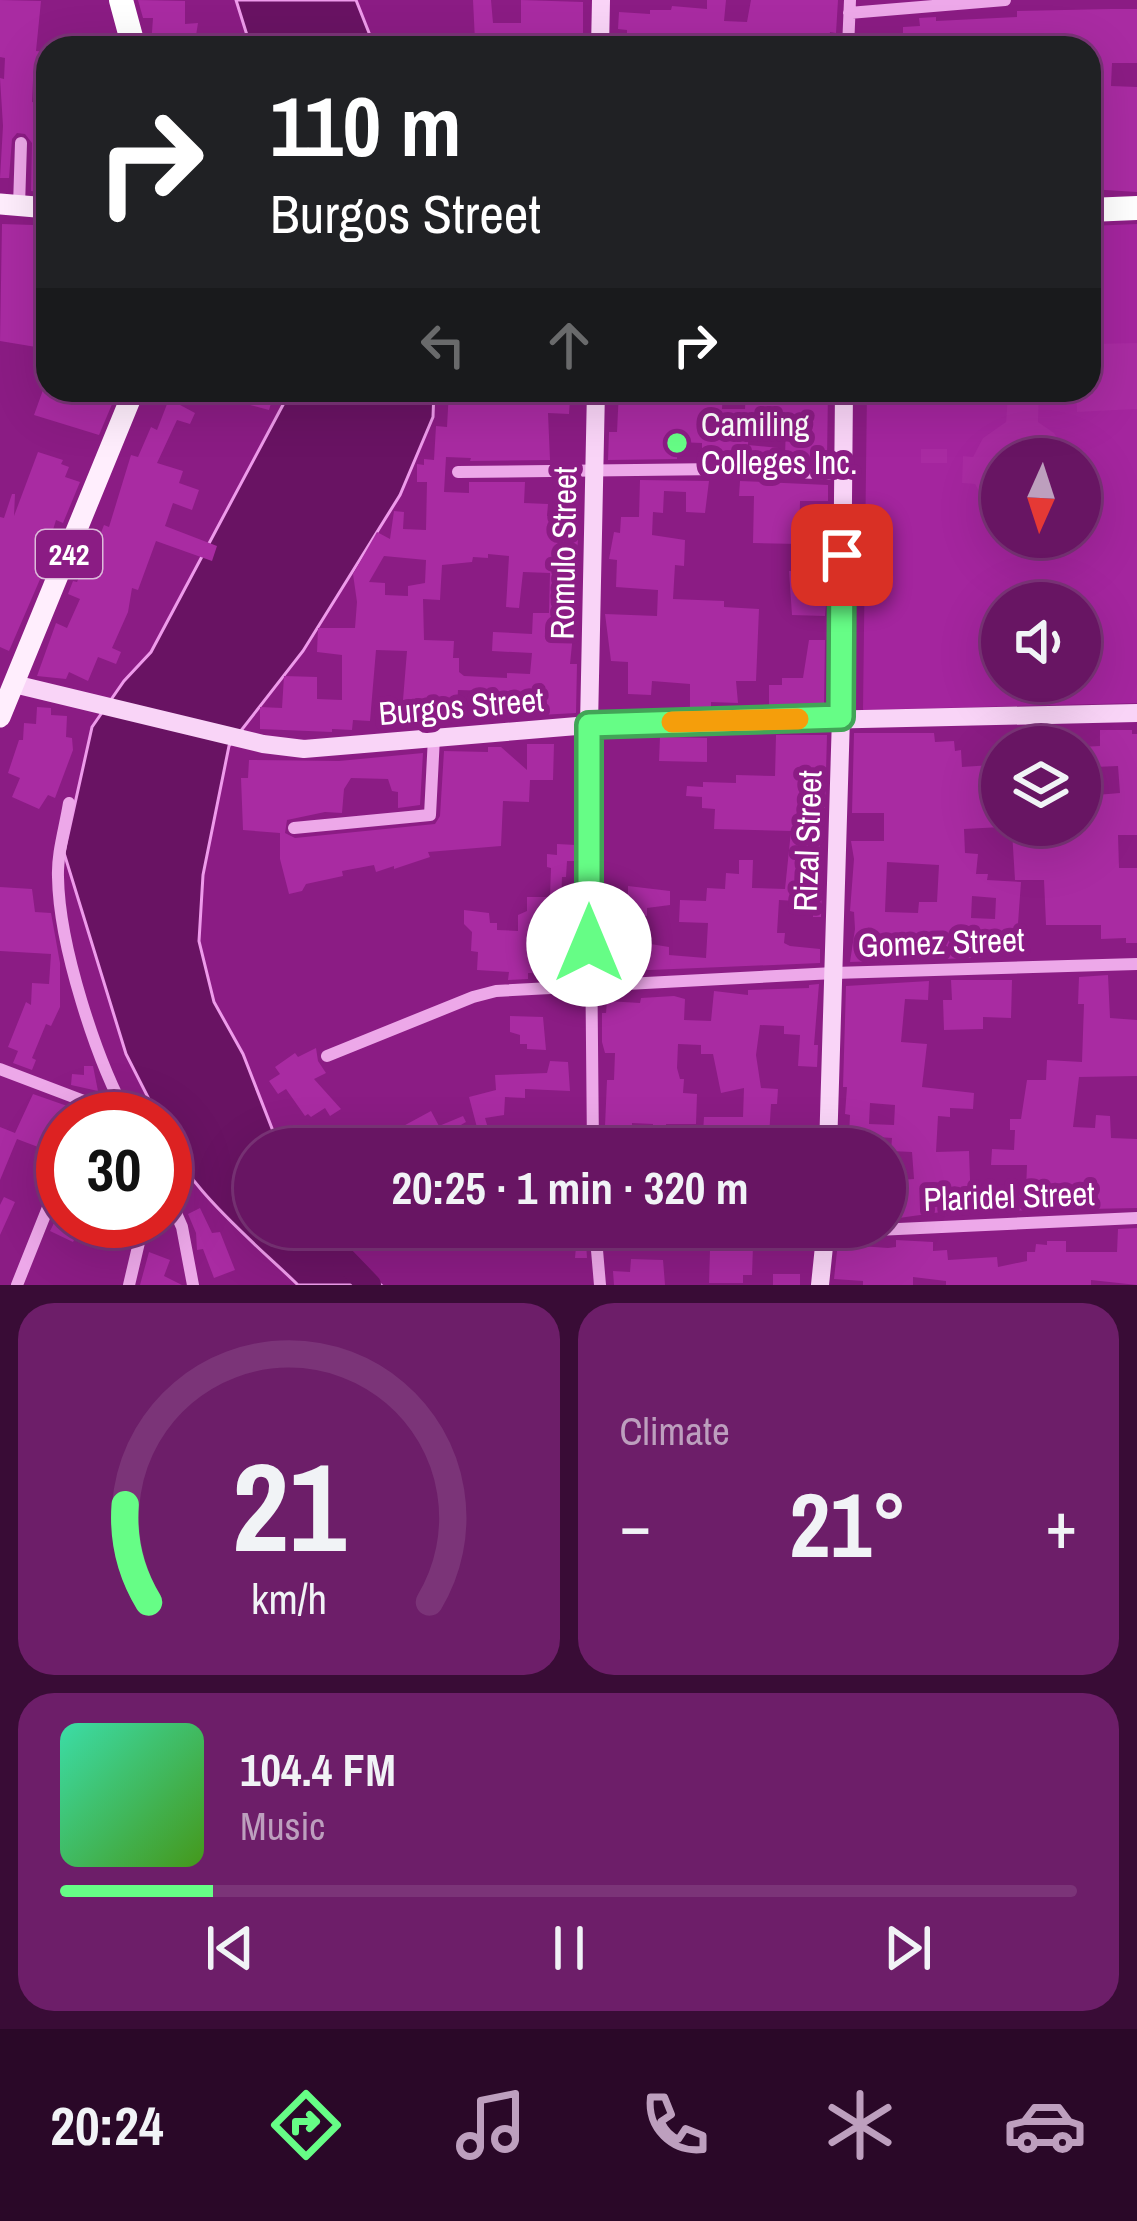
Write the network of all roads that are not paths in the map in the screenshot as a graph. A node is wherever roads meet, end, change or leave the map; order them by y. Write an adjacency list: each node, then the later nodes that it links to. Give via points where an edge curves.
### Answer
1 (121, 0): 5 (highway)
2 (602, 0): 6 (street)
3 (1006, 0): 4 (street)
4 (849, 6): 7 (street)
5 (131, 36)
6 (601, 36)
7 (848, 36)
8 (21, 143): 9 (street)
9 (9, 205)
10 (1137, 208): 11 (highway)
11 (1101, 210)
12 (129, 402): 18 (main road, 242)
13 (596, 402): 16 (street, Romulo Street)
14 (844, 402): 17 (street, Rizal Street)
15 (458, 472): 16 (street)
16 (595, 472): 17 (street); 22 (street, Romulo Street)
17 (843, 474): 20 (street, Rizal Street)
18 (7, 684): 21 (main road, 242); 23 (street, Burgos Street, via 263,744 331,749)
19 (1137, 712): 20 (street, Burgos Street)
20 (841, 717): 22 (street, Burgos Street); 27 (street, Rizal Street)
21 (0, 718)
22 (589, 725): 23 (street, Burgos Street); 28 (street, Romulo Street)
23 (434, 737): 25 (street, via 430,815)
24 (69, 803): 32 (street, via 58,878 65,933)
25 (294, 828)
26 (1137, 964): 27 (street, Gomez Street)
27 (834, 973): 28 (street, Gomez Street); 34 (street, Rizal Street)
28 (589, 987): 29 (street, Gomez Street, via 472,997); 33 (street, Romulo Street)
29 (327, 1056)
30 (0, 1069): 31 (street)
31 (60, 1092)
32 (116, 1092)
33 (592, 1128)
34 (829, 1128)
35 (1137, 1218): 36 (street, Plaridel Street)
36 (906, 1227)
37 (36, 1244): 42 (street)
38 (138, 1248): 43 (street)
39 (186, 1248): 44 (street)
40 (596, 1248): 45 (street)
41 (823, 1248): 46 (street)
42 (16, 1285)
43 (129, 1285)
44 (193, 1285)
45 (600, 1285)
46 (820, 1285)

